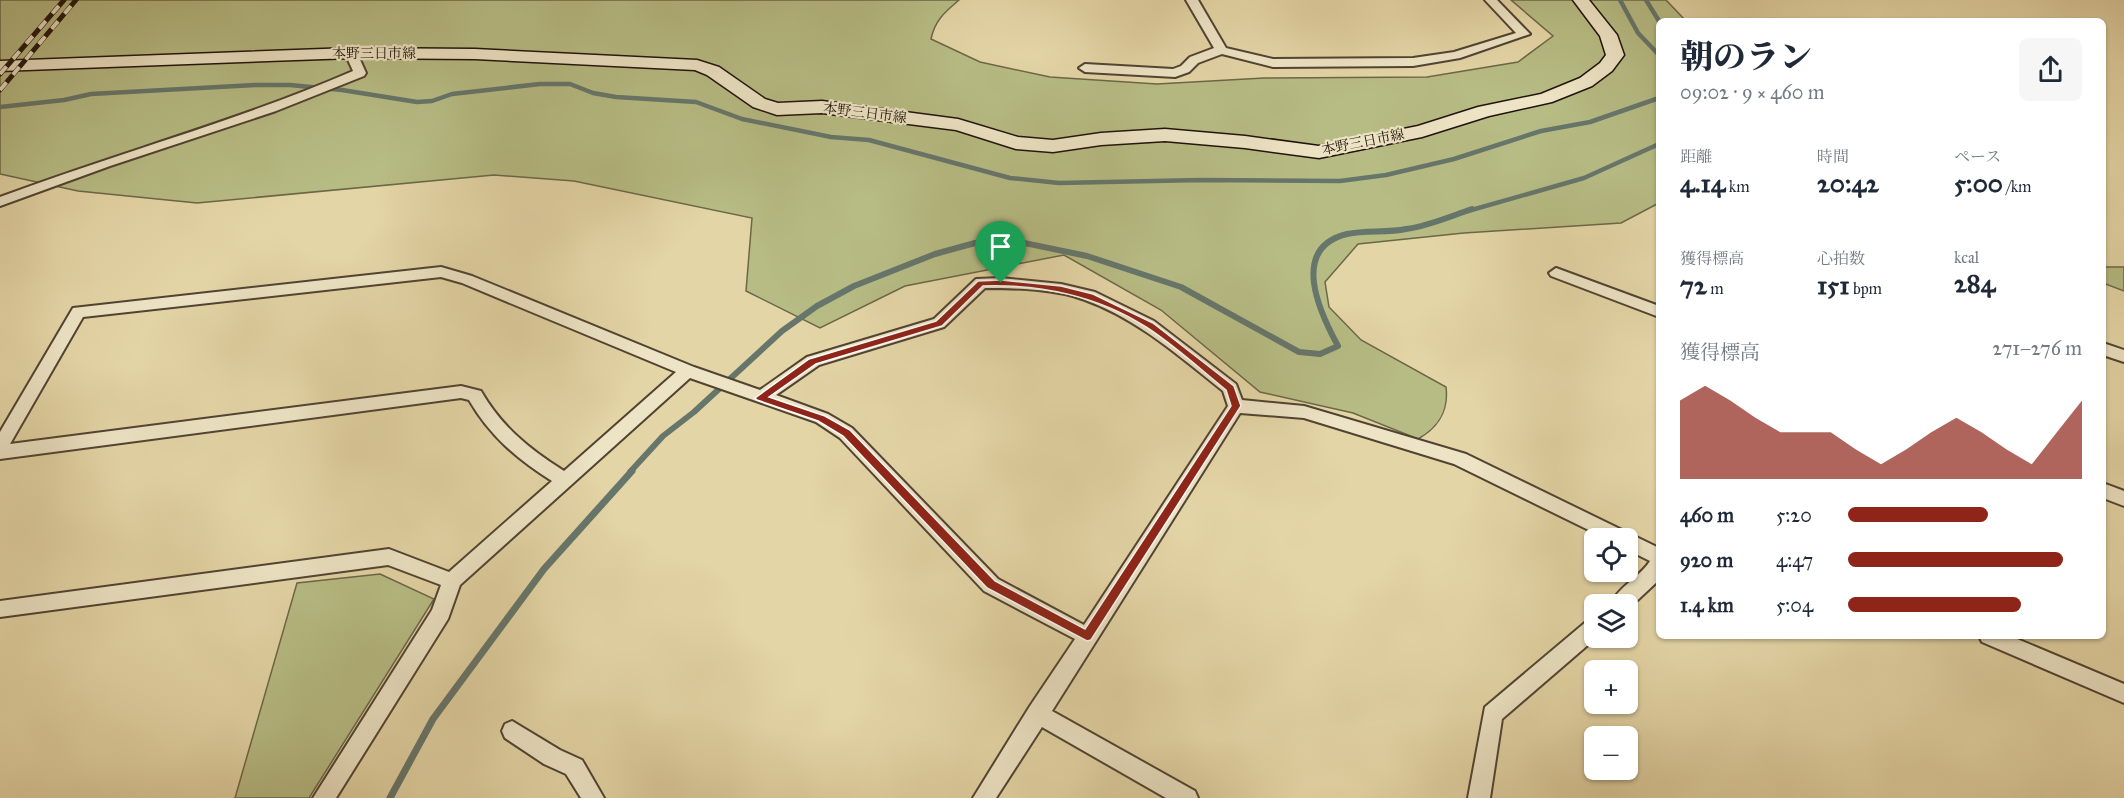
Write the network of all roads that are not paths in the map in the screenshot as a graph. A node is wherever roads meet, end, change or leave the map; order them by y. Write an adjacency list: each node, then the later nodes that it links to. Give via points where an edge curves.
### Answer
1 (1192, 0): 4 (street)
2 (1491, 0): 4 (street, via 1524,34 1456,56 1413,62 1347,60 1296,64 1273,63)
3 (1581, 0): 5 (main road, 本野三日市線, via 1608,35 1615,55 1586,82 1546,98 1485,111 1422,131 1319,152 1165,135 1053,146 1016,143 958,125 822,107 777,109 759,103 713,71 697,65 475,54)
4 (1221, 50): 7 (street, via 1194,60 1175,73)
5 (351, 53): 6 (main road, 本野三日市線); 8 (street, via 360,73 325,89)
6 (0, 66)
7 (1085, 68)
8 (0, 202)
9 (1556, 273): 10 (street)
10 (1656, 311)
11 (2106, 350): 12 (street)
12 (2124, 356)
13 (688, 371): 14 (street); 16 (street, via 467,279 441,272 316,284 78,312); 18 (street)
14 (760, 398): 15 (street, via 813,361 939,323 981,284 1001,283 1090,296 1149,325 1230,388); 28 (street, via 822,418 846,433 991,585)
15 (1236, 406): 21 (street, via 1304,412 1460,459); 28 (street)
16 (0, 447)
17 (0, 452): 18 (street, via 461,392 475,395 488,419 506,439)
18 (564, 480): 25 (street)
19 (2106, 491): 20 (street)
20 (2124, 499)
21 (1601, 528)
22 (1638, 547): 23 (street)
23 (1656, 556)
24 (1656, 569): 26 (street)
25 (452, 581): 27 (street, via 389,557); 34 (street, via 441,613)
26 (1632, 594)
27 (0, 609)
28 (1087, 636): 32 (street)
29 (1584, 636): 38 (street, via 1492,714)
30 (1996, 639): 31 (street)
31 (2124, 694)
32 (1037, 713): 36 (street); 37 (street)
33 (512, 731): 35 (street, via 552,758 574,767)
34 (324, 798)
35 (593, 798)
36 (984, 798)
37 (1187, 798)
38 (1479, 798)

